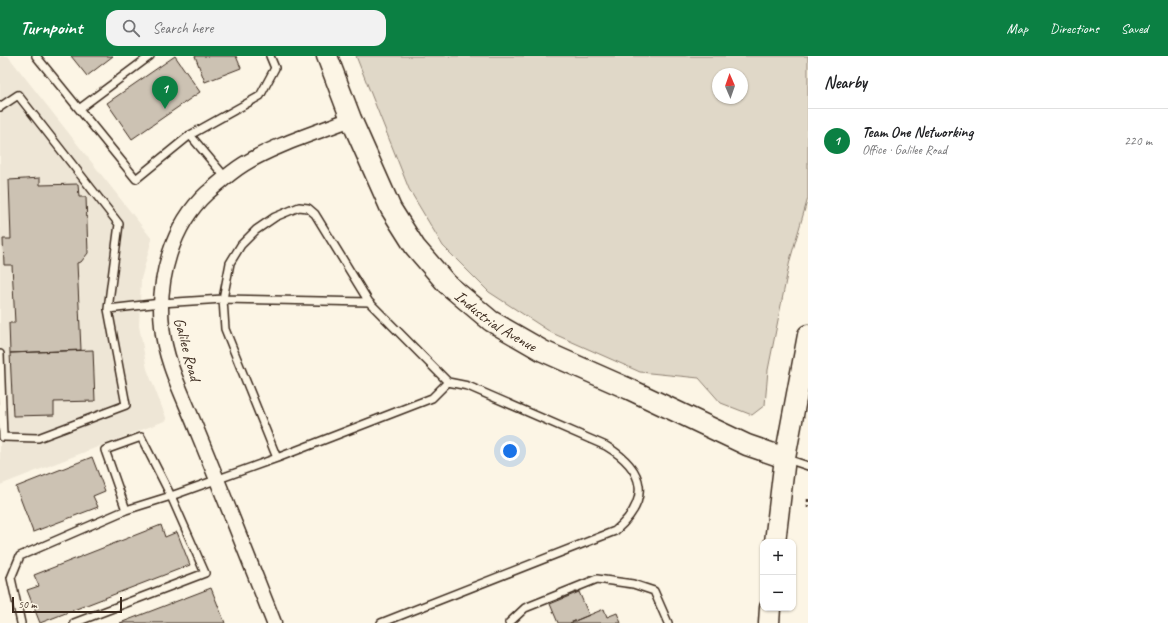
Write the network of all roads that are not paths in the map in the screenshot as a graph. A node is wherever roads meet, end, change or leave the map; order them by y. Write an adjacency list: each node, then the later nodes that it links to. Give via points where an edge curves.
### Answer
1 (36, 56): 6 (lane)
2 (150, 56): 6 (lane)
3 (270, 56): 8 (lane, via 275,68 260,96)
4 (327, 56): 7 (street, Industrial Avenue)
5 (0, 107): 13 (lane, via 18,95 119,224)
6 (79, 109): 8 (lane, via 136,179)
7 (351, 119): 9 (street, Galilee Road, via 261,155); 18 (street, Industrial Avenue, via 391,209 415,247 447,284 491,321 542,351 747,445)
8 (190, 135): 9 (lane)
9 (226, 178): 12 (street, Galilee Road, via 188,215 167,263)
10 (223, 299): 11 (lane); 11 (lane, via 230,263 242,245 256,230 275,217 299,207 308,208 315,214); 12 (lane); 17 (lane, via 225,329)
11 (369, 302): 16 (lane)
12 (161, 303): 13 (lane); 20 (street, Galilee Road, via 162,327 175,374)
13 (108, 310): 15 (lane, via 126,405 38,438 3,437)
14 (808, 336): 18 (street)
15 (0, 354)
16 (448, 382): 17 (lane, via 432,398); 28 (lane, via 468,386 606,446 635,471 640,483 639,496 627,520 615,531)
17 (277, 458): 20 (lane)
18 (785, 458): 19 (lane); 23 (street)
19 (808, 466)
20 (217, 479): 21 (lane); 27 (street, Galilee Road)
21 (171, 496): 22 (lane); 22 (lane, via 141,437 106,450); 26 (lane, via 205,573)
22 (126, 510): 25 (lane, via 20,556 11,578)
23 (775, 539)
24 (770, 611): 31 (street)
25 (21, 623)
26 (74, 623)
27 (274, 623)
28 (380, 623)
29 (509, 623): 30 (lane, via 525,608 597,579 633,584 654,591)
30 (668, 623)
31 (769, 623)

